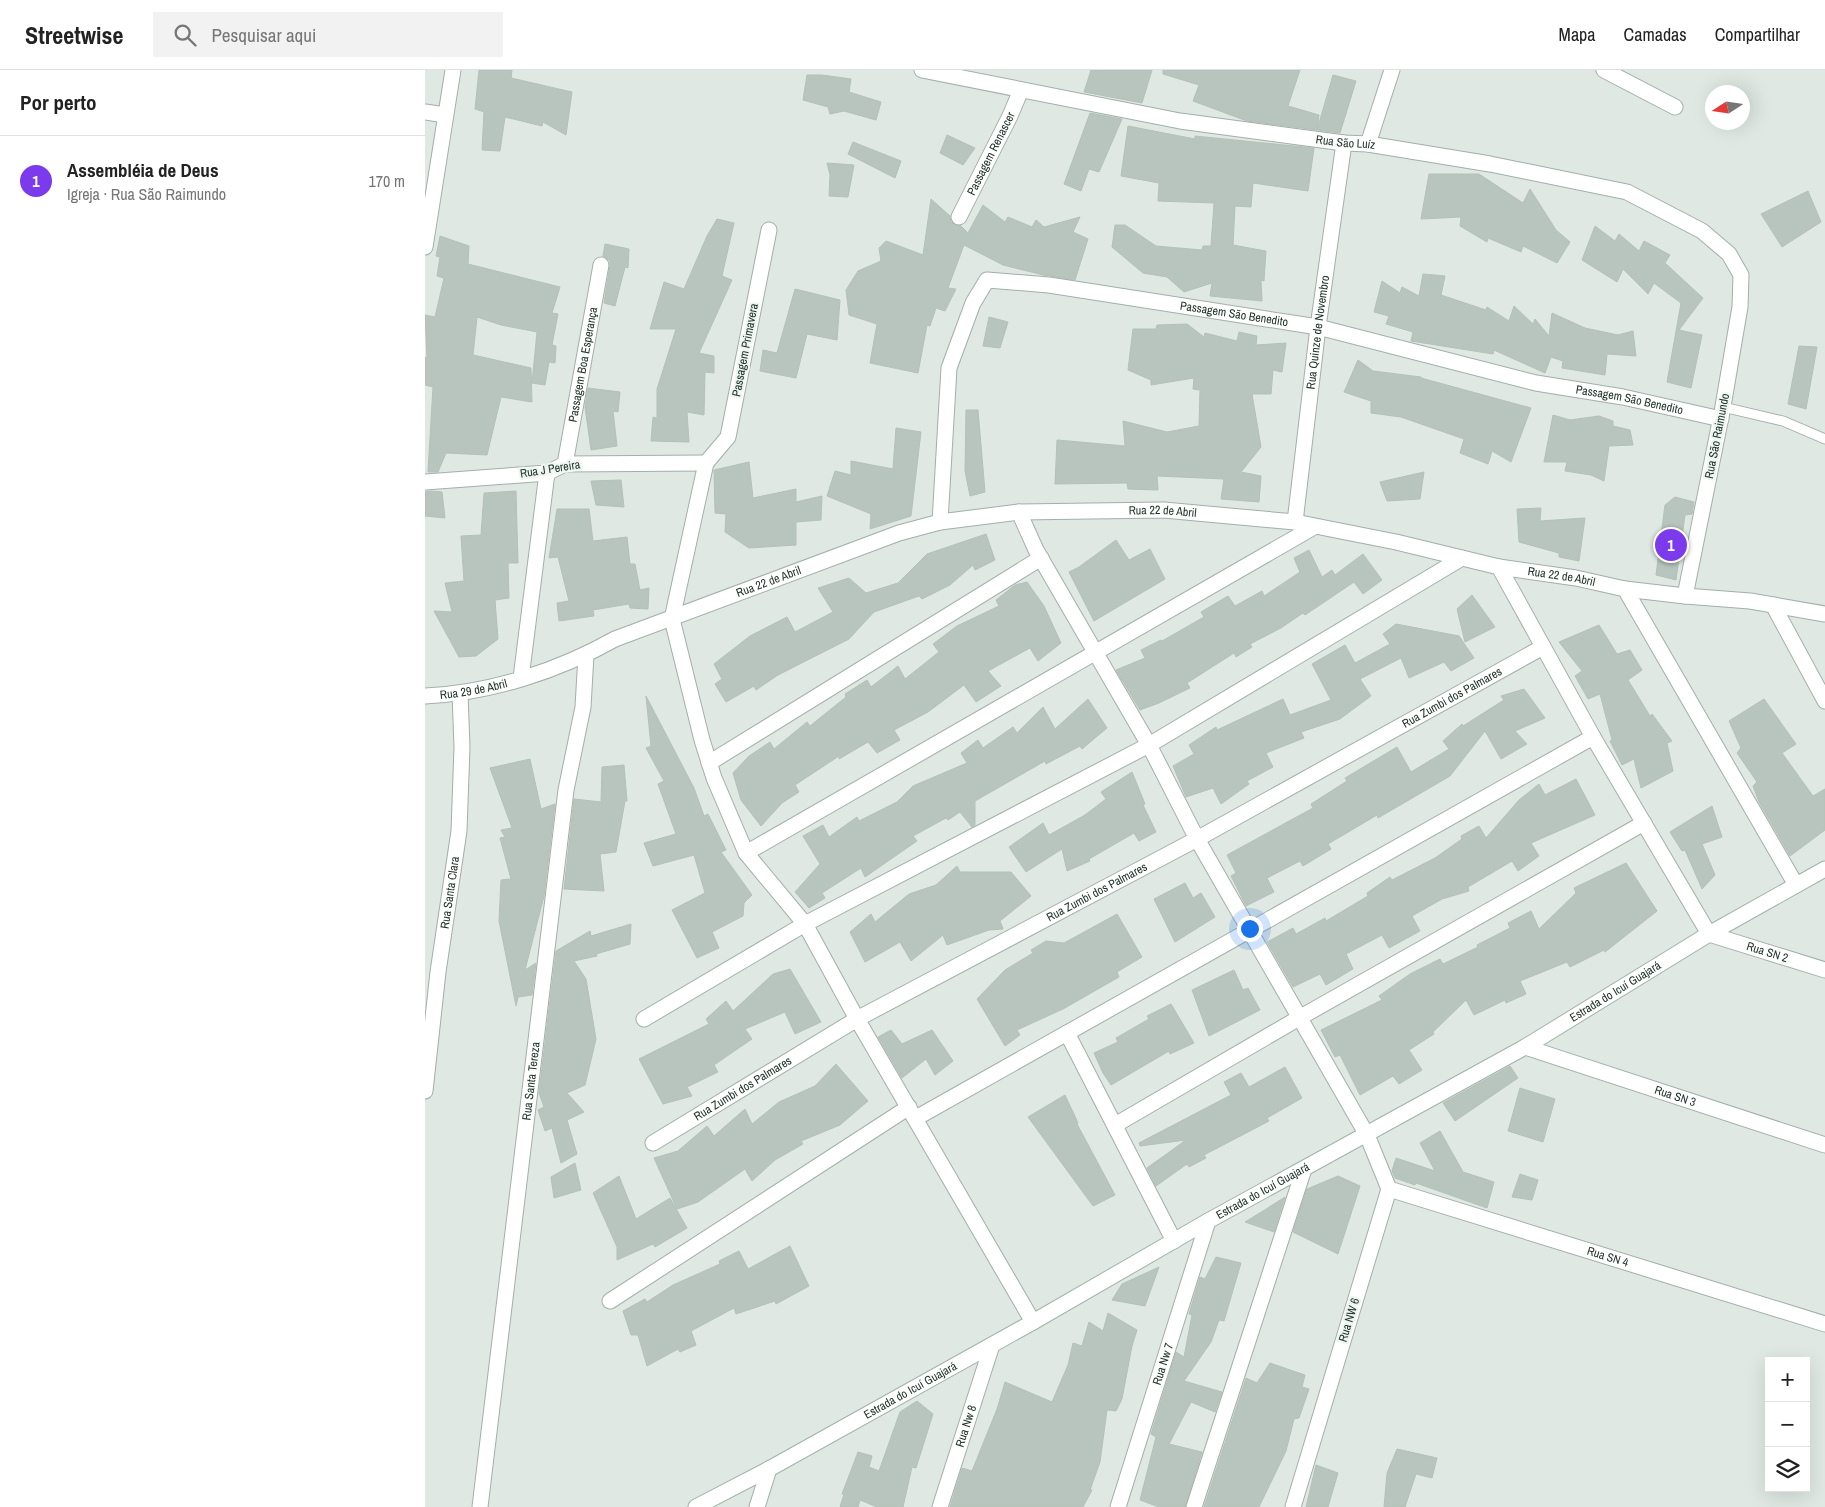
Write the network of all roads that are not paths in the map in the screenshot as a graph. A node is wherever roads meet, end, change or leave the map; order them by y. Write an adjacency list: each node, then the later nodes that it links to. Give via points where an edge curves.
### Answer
1 (453, 70): 8 (street)
2 (922, 70): 5 (street, Rua São Luíz)
3 (1392, 70): 10 (street)
4 (1604, 70): 6 (street)
5 (1021, 90): 9 (street, Rua São Luíz, via 1180,121); 11 (street, Passagem Renascer)
6 (1675, 108)
7 (425, 112): 8 (street)
8 (445, 116): 13 (street)
9 (1344, 143): 10 (street, Rua São Luíz); 16 (street, Rua Quinze de Novembro)
10 (1368, 144): 15 (street, Rua São Luíz, via 1490,164 1627,192 1702,231 1729,254)
11 (959, 217)
12 (769, 230): 19 (street, Passagem Primavera, via 728,437)
13 (425, 247)
14 (601, 265): 20 (street, Passagem Boa Esperança)
15 (1741, 275): 17 (street, Rua São Raimundo, via 1740,307)
16 (1318, 327): 17 (street, Passagem São Benedito, via 1536,383); 24 (street, Passagem São Benedito, via 1049,285 987,280 973,303 949,368); 25 (street, Rua Quinze de Novembro)
17 (1722, 413): 18 (lane, Passagem São Benedito, via 1783,421); 31 (street, Rua São Raimundo)
18 (1825, 438)
19 (705, 463): 20 (street, Rua J Pereira); 34 (street)
20 (565, 464): 21 (street, Rua J Pereira)
21 (547, 473): 22 (street, Rua J Pereira); 38 (street)
22 (425, 482)
23 (1019, 512): 24 (street, Rua 22 de Abril); 25 (street, Rua 22 de Abril, via 1164,510); 27 (street)
24 (940, 522): 34 (street, Rua 22 de Abril, via 899,533)
25 (1295, 522): 26 (street, Rua 22 de Abril)
26 (1314, 526): 28 (street, Rua 22 de Abril); 36 (street)
27 (1041, 558): 36 (street); 44 (street)
28 (1462, 558): 29 (street, Rua 22 de Abril); 43 (street)
29 (1499, 567): 30 (street, Rua 22 de Abril); 35 (street)
30 (1625, 589): 31 (street, Rua 22 de Abril); 49 (street)
31 (1685, 596): 32 (street, Rua 22 de Abril)
32 (1773, 605): 33 (street, Rua 22 de Abril); 41 (street)
33 (1825, 614)
34 (672, 619): 37 (street, Rua 22 de Abril, via 615,639); 44 (street)
35 (1543, 647): 42 (street); 46 (street, Rua Zumbi dos Palmares)
36 (1096, 651): 43 (street); 47 (street)
37 (586, 656): 38 (street, Rua 22 de Abril); 74 (street, Rua Santa Tereza, via 583,707 567,790)
38 (521, 678): 39 (street, Rua 29 de Abril)
39 (460, 694): 40 (street, Rua 29 de Abril); 59 (street, Rua Santa Clara, via 459,831)
40 (425, 696)
41 (1825, 701)
42 (1593, 737): 45 (street); 51 (street)
43 (1149, 745): 46 (street); 50 (street)
44 (709, 764): 47 (street)
45 (1645, 823): 52 (street); 54 (street)
46 (1197, 839): 51 (street); 56 (street, Rua Zumbi dos Palmares)
47 (746, 853): 50 (street)
48 (1825, 869): 49 (street, Estrada do Icuí Guajará)
49 (1796, 885): 52 (street, Estrada do Icuí Guajará)
50 (805, 924): 55 (street); 56 (street)
51 (1249, 930): 54 (street); 57 (street)
52 (1709, 934): 53 (street, Rua SN 2); 58 (street, Estrada do Icuí Guajará)
53 (1825, 970)
54 (1299, 1018): 61 (street); 62 (street)
55 (644, 1019)
56 (857, 1019): 60 (street); 63 (street, Rua Zumbi dos Palmares)
57 (1067, 1033): 60 (street); 61 (street)
58 (1525, 1047): 62 (street, Estrada do Icuí Guajará); 64 (street, Rua SN 3)
59 (425, 1091)
60 (912, 1112): 69 (street); 70 (street)
61 (1115, 1125): 68 (street)
62 (1367, 1135): 65 (street, Estrada do Icuí Guajará); 66 (street)
63 (653, 1143)
64 (1825, 1145)
65 (1305, 1169): 67 (street, Estrada do Icuí Guajará); 79 (street)
66 (1389, 1189): 71 (street, Rua SN 4); 80 (street, Rua NW 6)
67 (1208, 1221): 68 (street, Estrada do Icuí Guajará); 78 (street, Rua Nw 7)
68 (1174, 1241): 70 (street, Estrada do Icuí Guajará)
69 (610, 1300)
70 (1033, 1322): 72 (street, Estrada do Icuí Guajará)
71 (1825, 1324)
72 (992, 1345): 73 (street, Estrada do Icuí Guajará); 77 (street, Rua Nw 8)
73 (769, 1469): 75 (street, Estrada do Icuí Guajará); 76 (street)
74 (480, 1507)
75 (696, 1507)
76 (757, 1507)
77 (940, 1507)
78 (1118, 1507)
79 (1194, 1507)
80 (1293, 1507)

